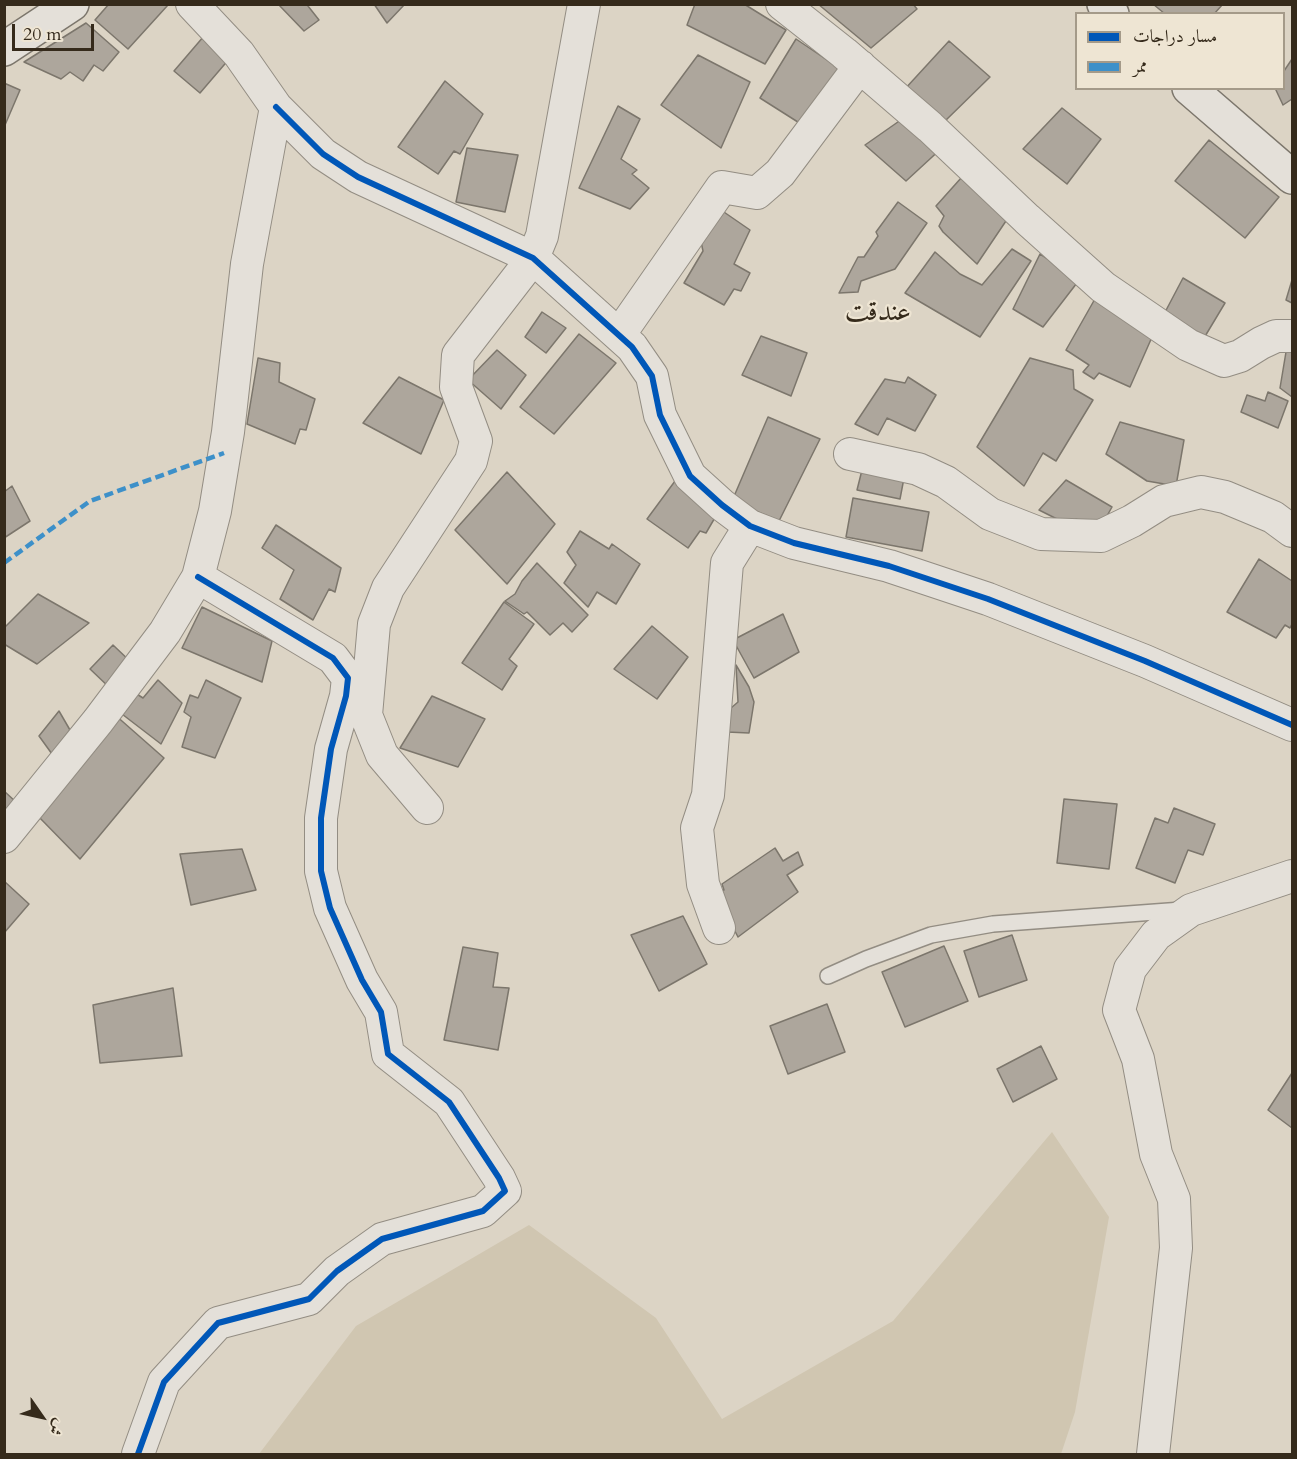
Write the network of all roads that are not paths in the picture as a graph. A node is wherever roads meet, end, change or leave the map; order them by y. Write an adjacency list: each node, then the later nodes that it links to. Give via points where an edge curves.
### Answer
1 (72, 4): 5 (main road)
2 (192, 4): 8 (street, via 239,54)
3 (584, 4): 10 (street, via 550,200)
4 (782, 4): 6 (street)
5 (4, 49)
6 (860, 66): 11 (street, via 780,173 757,193 722,187); 12 (street, via 1104,287 1188,345 1224,361 1276,336)
7 (1191, 90): 9 (main road)
8 (276, 107): 10 (street, via 323,154 358,177); 16 (street, via 247,264 215,511)
9 (1293, 177)
10 (533, 258): 11 (street); 18 (street, via 458,355 456,387 476,441 471,461 388,588 374,624 366,715 382,755)
11 (619, 336): 14 (street, via 632,346 652,376 660,415 690,476)
12 (1293, 336)
13 (850, 454): 15 (street, via 918,469 946,482 990,514 1041,534 1101,536 1164,501 1201,492 1225,496 1273,517)
14 (750, 526): 17 (street, via 794,543 889,566 987,599); 22 (street, via 727,562 708,795 697,828 703,884)
15 (1293, 531)
16 (198, 577): 19 (street, via 165,632); 24 (street, via 333,658 348,678 331,749 321,818 321,871 330,908 381,1012 388,1054 448,1102 505,1191 483,1211 382,1239 337,1271 309,1299 218,1323 164,1382)
17 (1293, 725)
18 (427, 808)
19 (4, 837)
20 (1293, 876): 21 (street)
21 (1191, 910): 23 (lane, via 993,924 931,935); 25 (street, via 1156,935 1130,969 1119,1010 1138,1059 1156,1154 1174,1199 1176,1248)
22 (719, 928)
23 (828, 976)
24 (138, 1455)
25 (1153, 1455)

